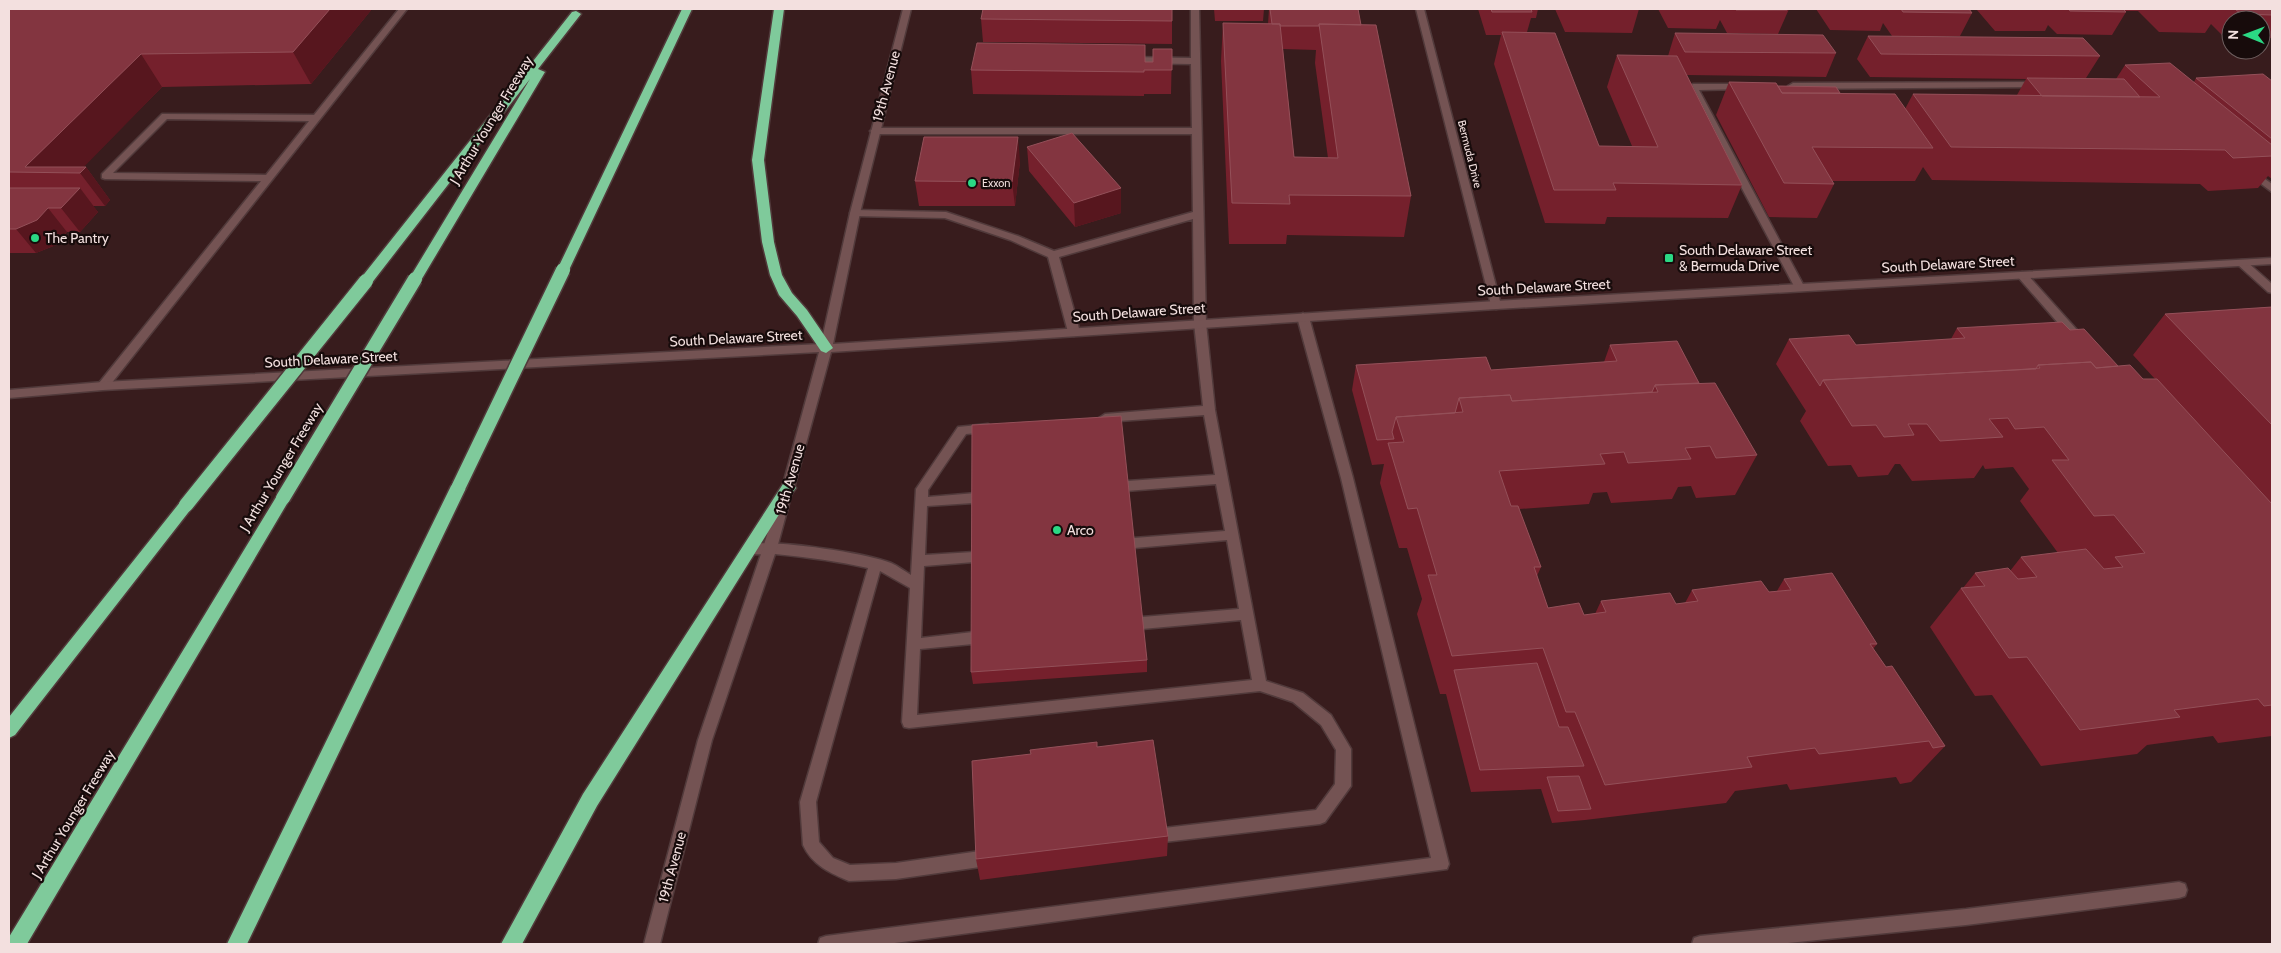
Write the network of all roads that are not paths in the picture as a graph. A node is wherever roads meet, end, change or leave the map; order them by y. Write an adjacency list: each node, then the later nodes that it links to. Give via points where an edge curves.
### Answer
1 (402, 9): 13 (main road)
2 (687, 9): 61 (highway, bridge)
3 (779, 9): 31 (highway, via 758,160 768,242 776,276)
4 (907, 9): 14 (main road, 19th Avenue)
5 (1195, 9): 9 (main road)
6 (1420, 9): 27 (main road, Bermuda Drive)
7 (577, 11): 56 (highway, bridge); 60 (highway, J Arthur Younger Freeway, bridge)
8 (1117, 60): 9 (main road)
9 (1196, 61): 15 (main road)
10 (2048, 85): 11 (main road)
11 (1782, 86)
12 (1752, 87): 25 (main road, via 1693,87)
13 (316, 118): 17 (main road); 17 (main road, via 165,116 105,176)
14 (875, 131): 15 (main road); 19 (main road, 19th Avenue)
15 (1197, 131): 20 (main road)
16 (2243, 164): 18 (main road)
17 (268, 178): 33 (main road)
18 (2272, 189)
19 (855, 213): 21 (main road, via 946,215); 31 (main road, 19th Avenue)
20 (1198, 214): 21 (main road); 29 (main road)
21 (1053, 255): 30 (main road)
22 (2272, 261): 23 (main road, South Delaware Street)
23 (2242, 263): 24 (main road, South Delaware Street); 26 (main road)
24 (2022, 275): 25 (main road, South Delaware Street); 32 (main road)
25 (1800, 288): 27 (main road, South Delaware Street)
26 (2272, 290)
27 (1496, 305): 28 (main road, South Delaware Street)
28 (1303, 317): 29 (main road, South Delaware Street); 64 (main road, via 1347,478 1442,864)
29 (1200, 323): 30 (main road, South Delaware Street); 35 (main road)
30 (1074, 332): 31 (main road, South Delaware Street)
31 (826, 348): 33 (main road, South Delaware Street); 39 (main road, 19th Avenue)
32 (2089, 350)
33 (103, 386): 34 (main road, South Delaware Street)
34 (9, 394)
35 (1210, 410): 36 (main road); 38 (main road)
36 (1091, 419)
37 (1002, 426): 42 (main road, via 962,430 922,489)
38 (1222, 479): 40 (main road); 43 (main road)
39 (788, 488): 45 (main road, 19th Avenue); 46 (highway)
40 (1098, 488)
41 (1003, 496): 42 (main road)
42 (921, 502): 48 (main road)
43 (1232, 535): 44 (main road); 51 (main road)
44 (1134, 543)
45 (770, 548): 46 (main road); 49 (main road, via 833,555); 63 (main road, 19th Avenue, via 705,740)
46 (749, 549): 62 (highway, via 590,800)
47 (974, 557): 48 (main road)
48 (918, 561): 50 (main road)
49 (875, 565): 50 (main road, via 887,567); 58 (main road, via 808,802 811,845 828,863 849,873 896,871)
50 (917, 586): 54 (main road)
51 (1247, 614): 52 (main road); 55 (main road)
52 (1142, 623)
53 (973, 638): 54 (main road)
54 (914, 644): 55 (main road, via 909,722)
55 (1260, 685): 57 (main road, via 1298,698 1326,720 1344,749 1343,786 1320,816)
56 (9, 730)
57 (1164, 835)
58 (980, 859)
59 (2179, 890): 65 (main road, via 1966,917)
60 (16, 944)
61 (237, 944)
62 (511, 944)
63 (652, 944)
64 (826, 944)
65 (1700, 944)

